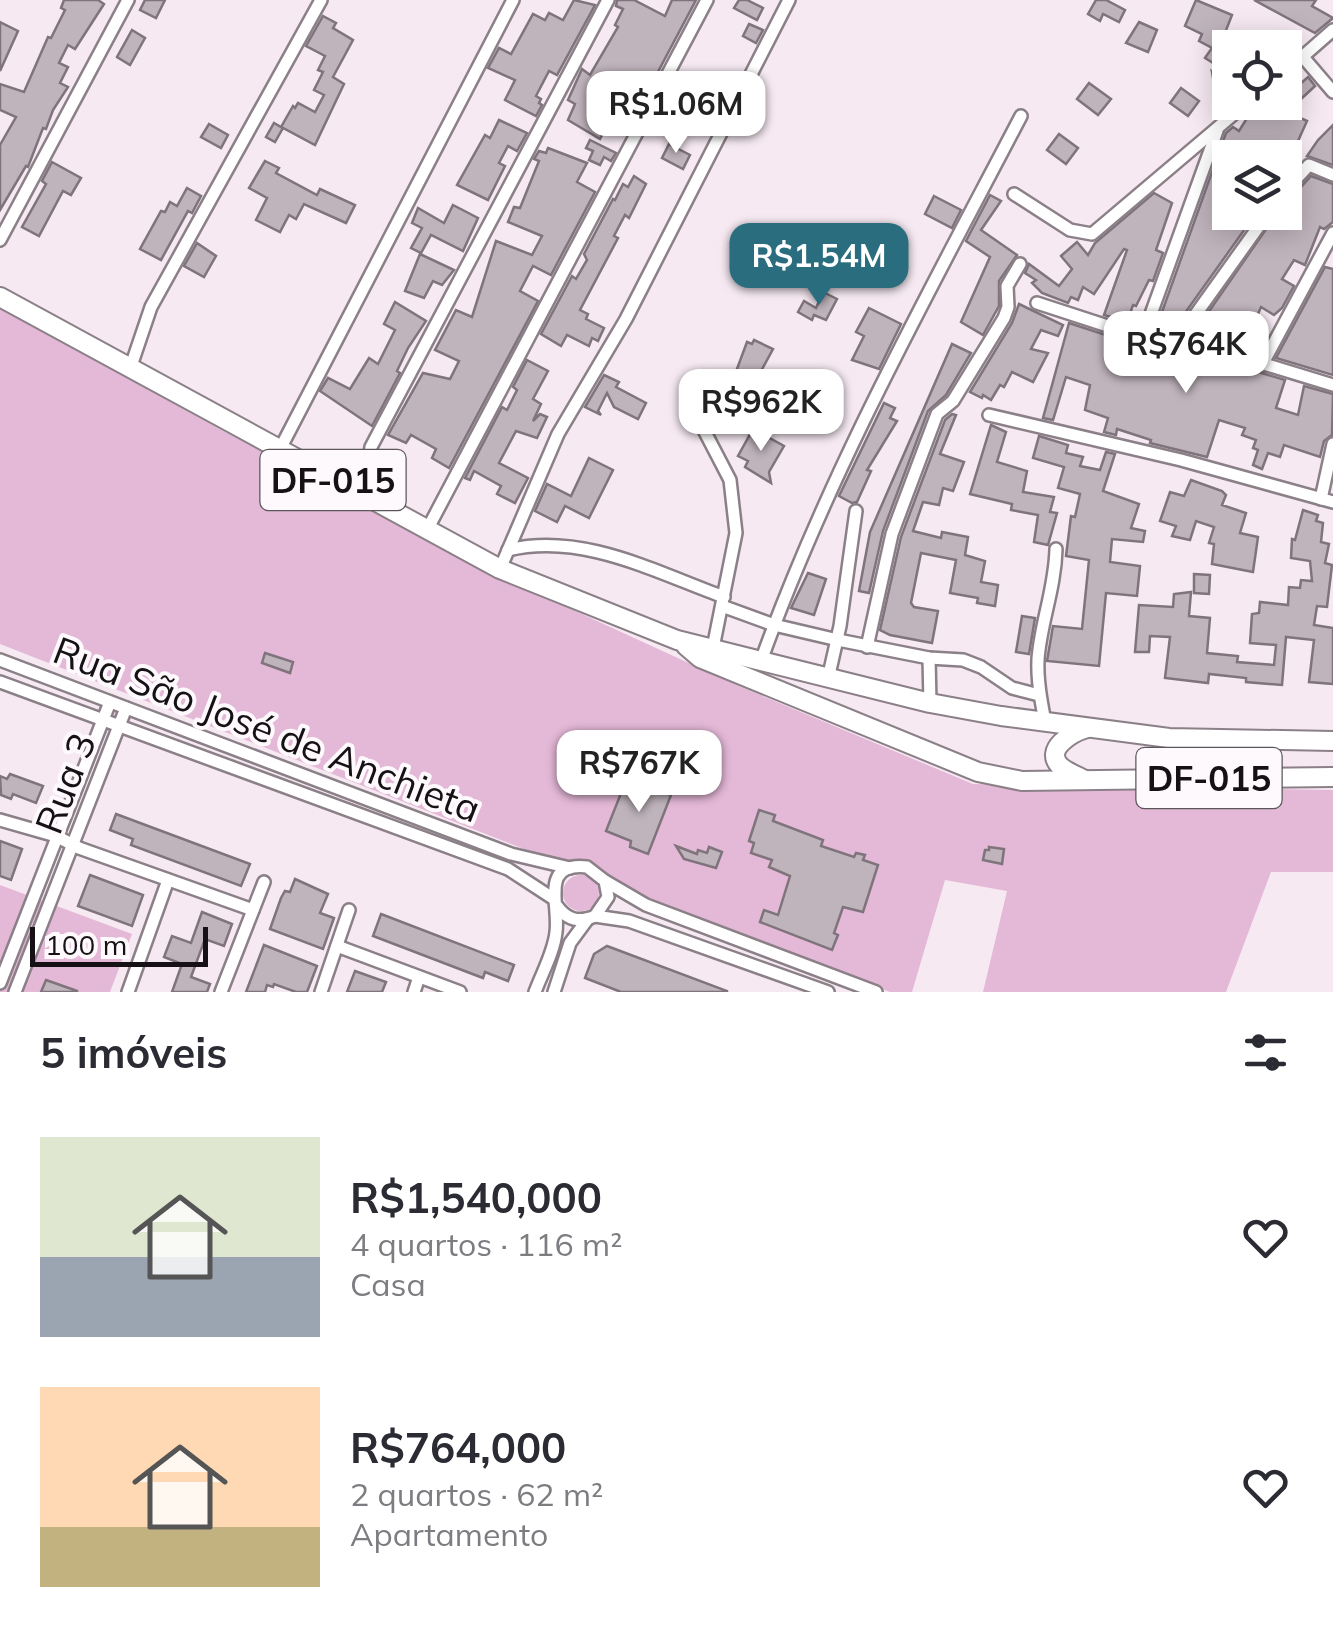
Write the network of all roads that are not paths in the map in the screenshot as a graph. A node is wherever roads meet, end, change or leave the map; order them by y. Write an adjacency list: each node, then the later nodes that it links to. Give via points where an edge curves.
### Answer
1 (128, 0): 18 (street)
2 (321, 0): 25 (street, via 151,307)
3 (512, 0): 30 (street)
4 (608, 0): 31 (street, via 371,448)
5 (707, 0): 34 (street)
6 (789, 0): 36 (street, via 626,318 558,434)
7 (1333, 30): 8 (street)
8 (1303, 58): 9 (street)
9 (1333, 92)
10 (1022, 116): 39 (street, via 828,499)
11 (1226, 120): 12 (street)
12 (1218, 127): 15 (street, via 1092,234 1070,230); 22 (street)
13 (1302, 171): 14 (street, via 1309,165)
14 (1333, 175)
15 (1014, 194)
16 (1256, 230): 23 (street)
17 (1333, 232): 24 (street)
18 (0, 240)
19 (1020, 264): 42 (street, via 1007,286 1004,318 953,401 937,414 892,534)
20 (0, 296): 25 (main road, DF-015)
21 (1037, 303): 22 (street, via 1126,332)
22 (1146, 328): 23 (street)
23 (1178, 338): 24 (street)
24 (1262, 365): 26 (street)
25 (130, 369): 30 (main road, DF-015)
26 (1333, 385)
27 (733, 398): 38 (street, via 705,432 730,480 736,534)
28 (989, 414): 32 (street)
29 (1333, 444): 32 (street)
30 (278, 451): 31 (main road, DF-015)
31 (363, 496): 34 (main road, DF-015)
32 (1327, 500)
33 (856, 511): 41 (street)
34 (427, 530): 37 (main road, DF-015)
35 (1056, 549): 49 (street, via 1056,580 1039,650)
36 (508, 550): 37 (street); 38 (street, via 556,543 587,548)
37 (500, 568): 40 (main road, DF-015)
38 (723, 602): 39 (street); 43 (street)
39 (774, 625): 41 (street); 46 (street)
40 (677, 640): 43 (main road, DF-015); 59 (main road, DF-015, via 700,658 978,772 1022,781)
41 (838, 640): 42 (street); 47 (street)
42 (867, 646): 44 (street)
43 (714, 648): 46 (main road, DF-015)
44 (928, 658): 49 (street, via 963,660); 51 (street)
45 (0, 660): 50 (street, Rua São José de Anchieta)
46 (761, 660): 47 (main road, DF-015)
47 (828, 679): 51 (main road, DF-015)
48 (0, 682): 53 (street, Rua São José de Anchieta)
49 (1039, 696): 54 (street)
50 (110, 702): 52 (street, Rua São José de Anchieta); 53 (street, Rua 3)
51 (930, 703): 54 (main road, DF-015)
52 (126, 708): 55 (street, Rua 3); 63 (street, Rua São José de Anchieta, via 511,854)
53 (102, 721): 55 (street, Rua São José de Anchieta); 61 (street, Rua 3)
54 (1045, 722): 56 (main road, DF-015)
55 (119, 727): 62 (street, Rua 3); 67 (street, Rua São José de Anchieta, via 508,870)
56 (1088, 728): 57 (main road, DF-015, via 1169,738); 59 (main road, via 1068,735 1056,759)
57 (1333, 741)
58 (1333, 778): 59 (main road, DF-015)
59 (1084, 780)
60 (0, 820): 61 (street)
61 (56, 836): 62 (street); 73 (street, Rua 3)
62 (74, 843): 64 (street); 74 (street, Rua 3)
63 (570, 868): 65 (street, Rua São José de Anchieta, via 586,866); 67 (street, via 554,884)
64 (168, 880): 68 (street); 75 (street)
65 (605, 881): 70 (street, via 608,897); 83 (street, Rua São José de Anchieta, via 646,905)
66 (264, 882): 68 (street)
67 (555, 903): 70 (street, Rua São José de Anchieta, via 570,918); 80 (street, via 556,938)
68 (253, 910): 76 (street)
69 (350, 910): 71 (street)
70 (591, 918): 81 (street, via 570,943); 82 (street, Rua São José de Anchieta, via 629,921)
71 (337, 946): 72 (street); 77 (street)
72 (419, 977): 78 (street); 79 (street)
73 (0, 982)
74 (15, 992)
75 (128, 992)
76 (221, 992)
77 (321, 992)
78 (414, 992)
79 (460, 992)
80 (535, 992)
81 (554, 992)
82 (828, 992)
83 (876, 992)

